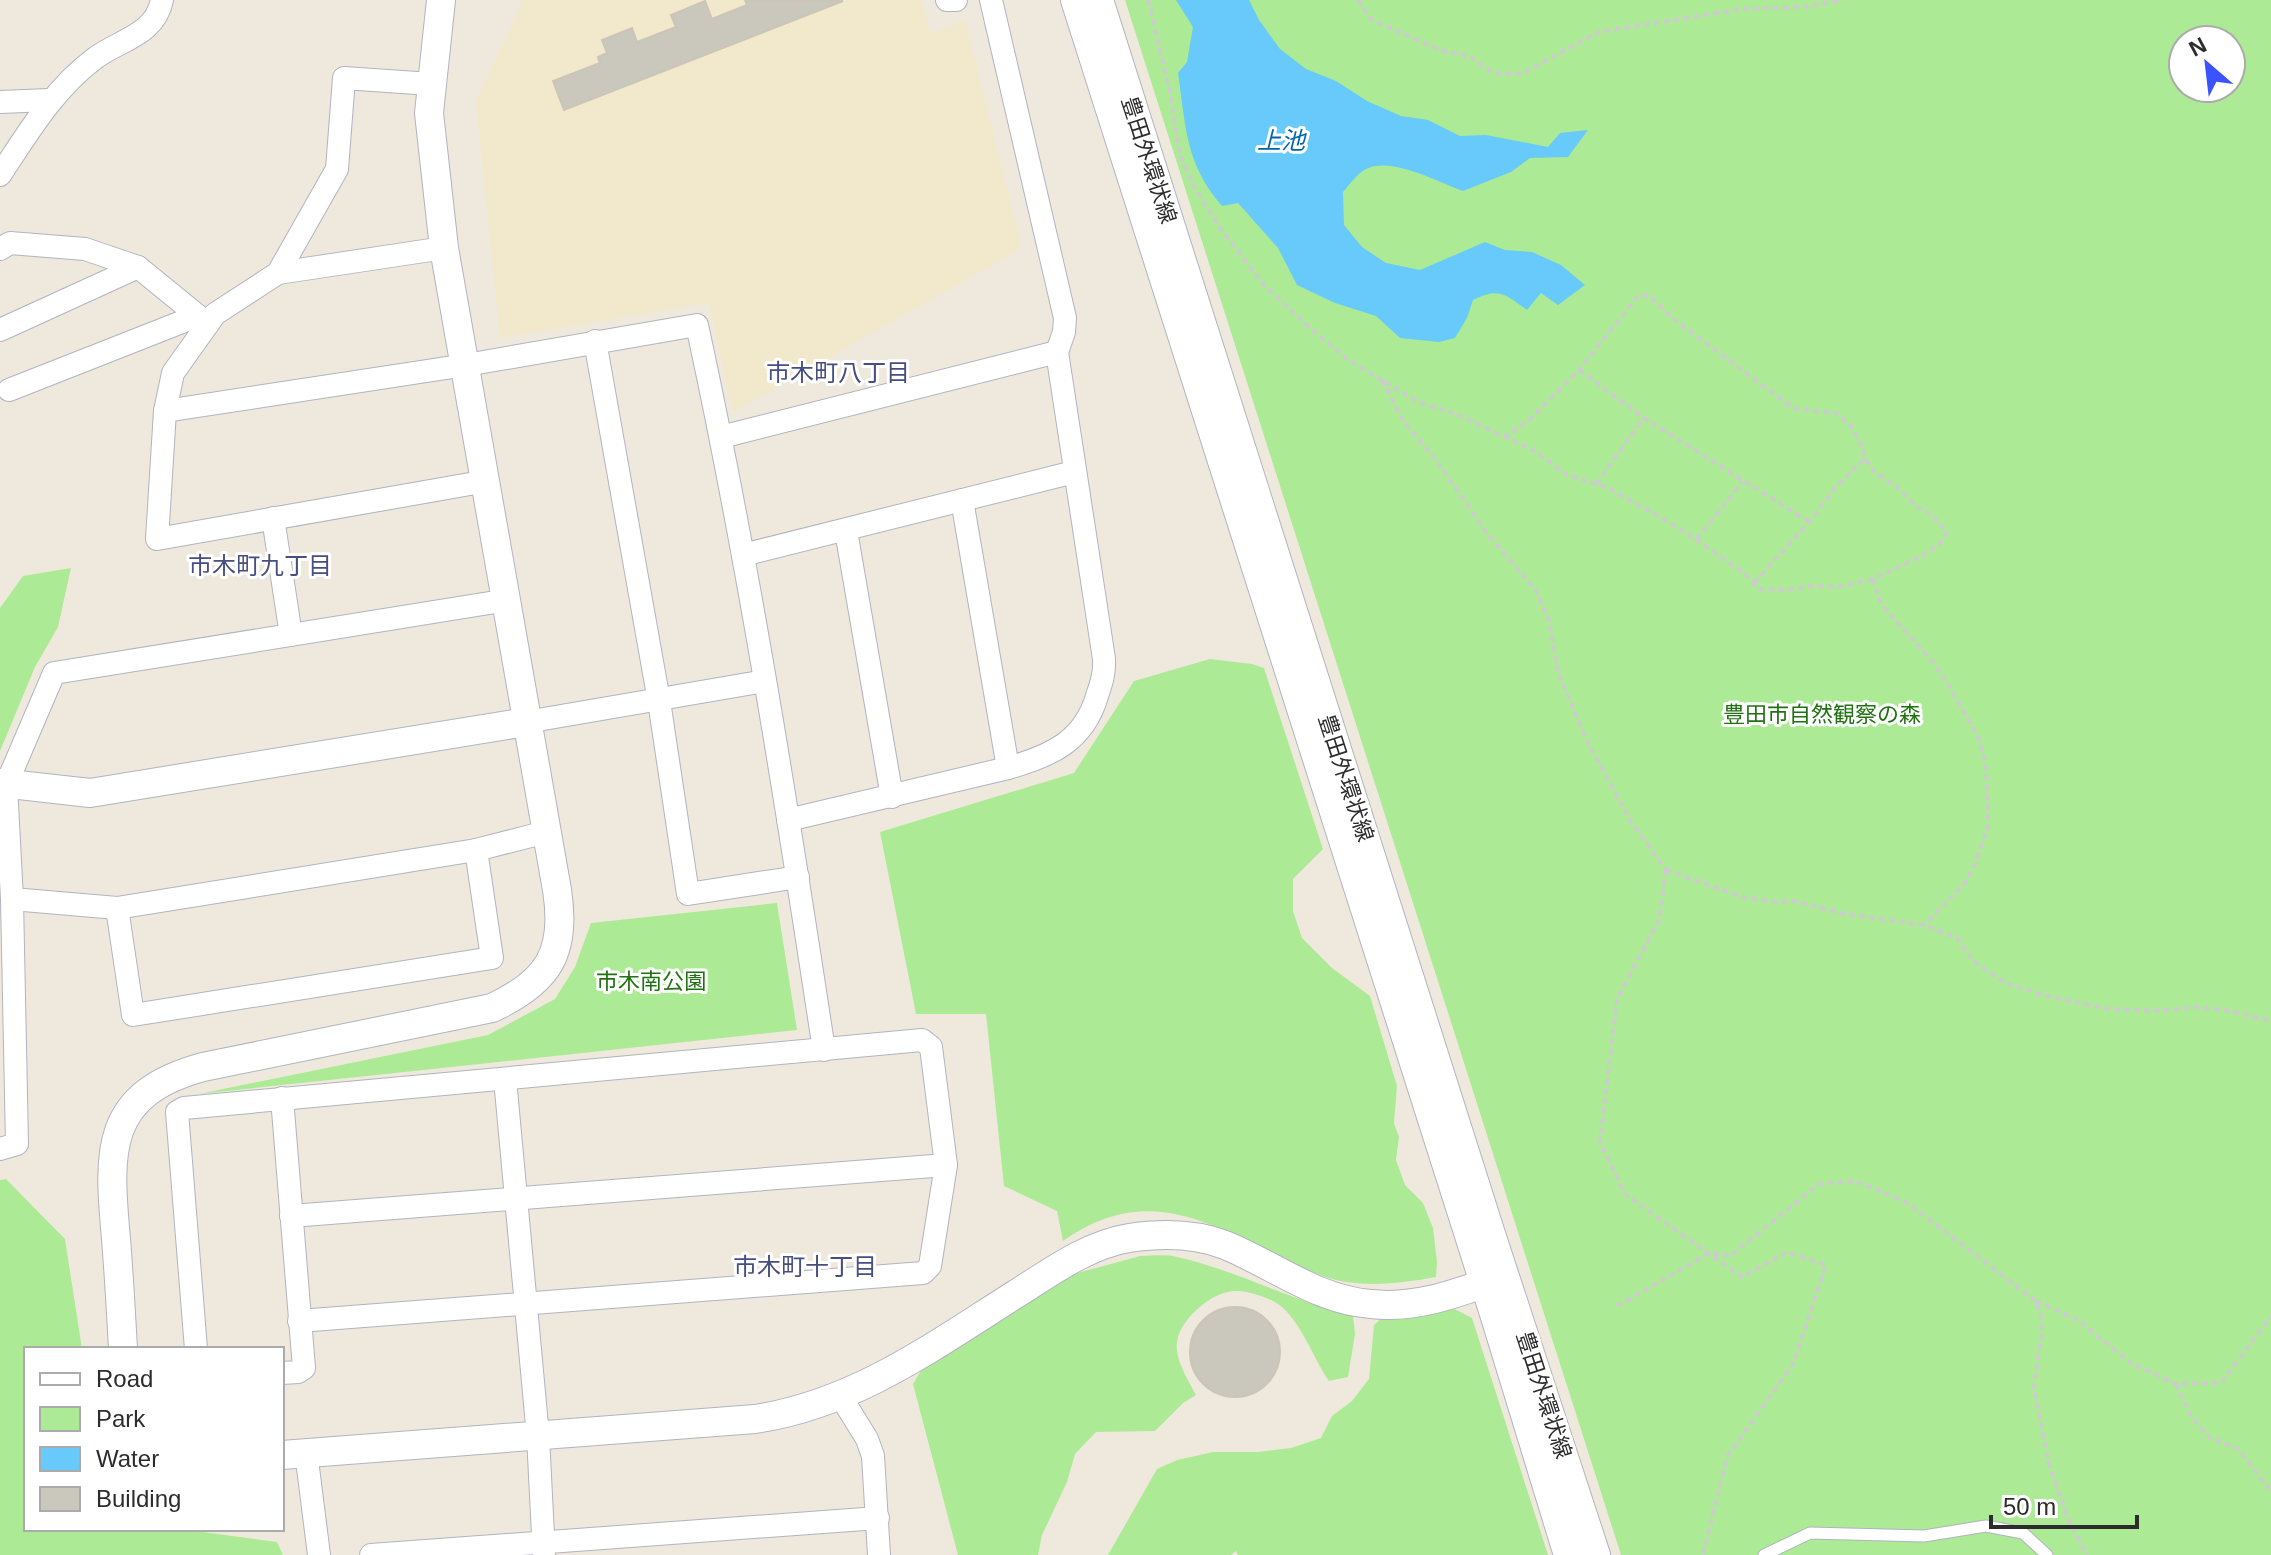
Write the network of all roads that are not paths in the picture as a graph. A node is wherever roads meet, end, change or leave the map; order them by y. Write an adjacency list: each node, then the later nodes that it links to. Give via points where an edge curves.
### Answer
1 (162, 0): 9 (street, via 150,25 95,57)
2 (441, 0): 8 (street)
3 (947, 0): 4 (street)
4 (956, 0)
5 (991, 0): 19 (street, via 1065,318)
6 (1075, 0): 52 (street, 豊田外環状線)
7 (1099, 0): 52 (street, 豊田外環状線)
8 (431, 84): 12 (street, via 429,113); 15 (street, via 344,78 337,169)
9 (49, 100): 10 (street); 11 (street)
10 (0, 102)
11 (0, 175)
12 (444, 248): 15 (street); 20 (street)
13 (0, 249): 14 (street, via 10,243 85,249)
14 (138, 267): 16 (street); 17 (street)
15 (278, 273): 16 (street)
16 (202, 320): 21 (street); 22 (street, via 173,373)
17 (0, 330)
18 (595, 341): 20 (street); 23 (street, via 697,325); 33 (street)
19 (1057, 352): 23 (street); 24 (street)
20 (466, 365): 22 (street); 25 (street)
21 (9, 390)
22 (165, 411): 27 (street, via 157,539)
23 (721, 437): 29 (street)
24 (1074, 472): 26 (street); 35 (street, via 1104,676 1085,726 1052,752)
25 (487, 481): 27 (street); 30 (street)
26 (962, 500): 28 (street); 35 (street)
27 (273, 518): 31 (street)
28 (846, 531): 29 (street); 37 (street)
29 (743, 555): 32 (street)
30 (508, 600): 31 (street); 34 (street)
31 (291, 635): 36 (street, via 54,673)
32 (765, 681): 33 (street); 38 (street)
33 (659, 701): 34 (street); 41 (street, via 688,894)
34 (526, 722): 36 (street, via 90,793); 39 (street)
35 (1008, 768): 37 (street)
36 (3, 784): 42 (street)
37 (892, 797): 38 (street)
38 (788, 820): 41 (street)
39 (546, 832): 40 (street); 55 (street, via 560,933 552,958 526,989 492,1008 175,1075 137,1102 119,1130 110,1175)
40 (476, 850): 43 (street); 43 (street, via 492,958 133,1015)
41 (798, 877): 45 (street)
42 (12, 899): 43 (street); 44 (street)
43 (117, 908)
44 (6, 974): 48 (street, via 17,1144)
45 (824, 1050): 46 (street); 49 (street, via 922,1040 931,1047)
46 (505, 1079): 47 (street); 50 (street)
47 (282, 1098): 51 (street); 56 (street, via 177,1112)
48 (0, 1149)
49 (946, 1165): 50 (street); 53 (street, via 930,1266 923,1273)
50 (516, 1198): 51 (street); 53 (street)
51 (291, 1216): 54 (street)
52 (1494, 1280): 58 (street, via 1416,1304 1367,1304 1308,1287 1207,1240 1169,1234 1125,1239 1081,1254 886,1376); 66 (street, 豊田外環状線); 67 (street, 豊田外環状線)
53 (525, 1305): 54 (street); 59 (street)
54 (299, 1321): 57 (street, via 304,1368)
55 (123, 1347)
56 (196, 1347)
57 (284, 1373)
58 (841, 1397): 59 (street, via 755,1419); 61 (street, via 873,1456)
59 (538, 1436): 60 (street); 62 (street)
60 (294, 1453): 63 (street)
61 (878, 1518): 62 (street); 65 (street)
62 (544, 1549): 64 (street)
63 (319, 1555)
64 (371, 1555)
65 (879, 1555)
66 (1568, 1555)
67 (1596, 1555)
68 (1764, 1555): 69 (lane, via 1810,1533 1924,1536 1986,1526 2023,1533)
69 (2047, 1555)

